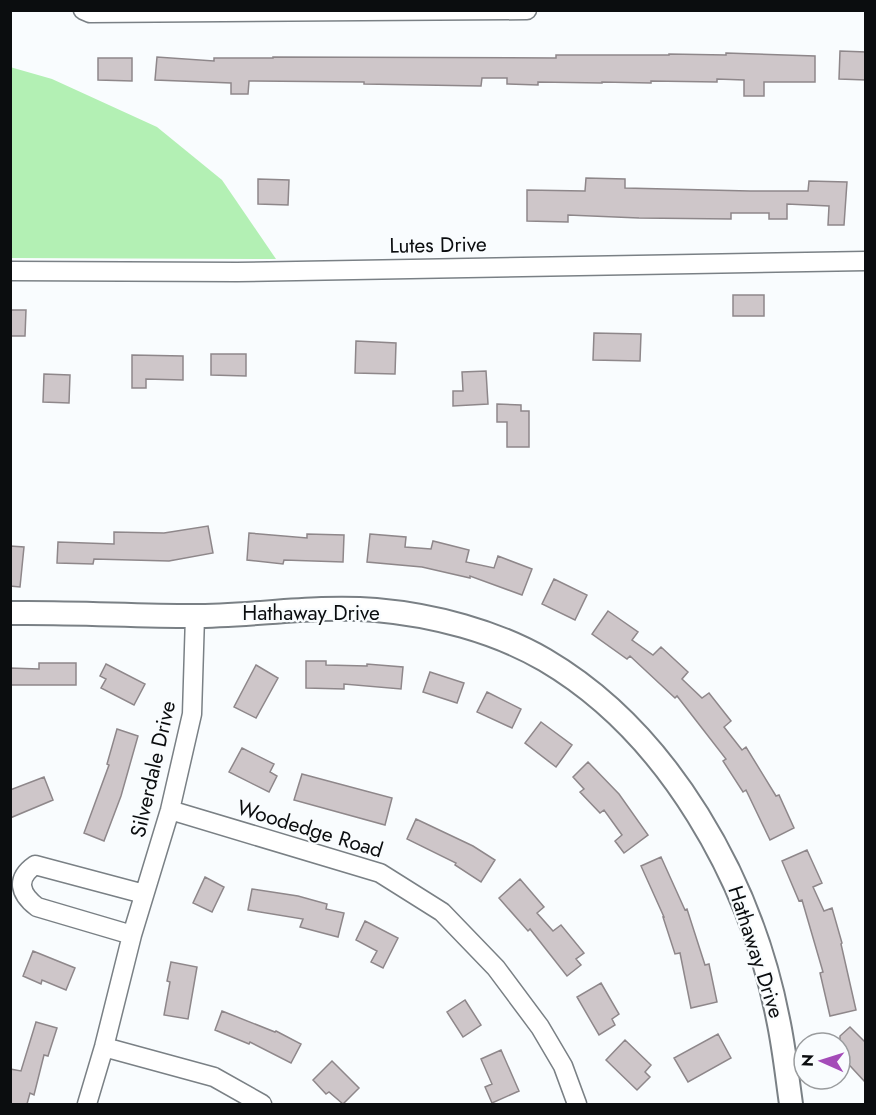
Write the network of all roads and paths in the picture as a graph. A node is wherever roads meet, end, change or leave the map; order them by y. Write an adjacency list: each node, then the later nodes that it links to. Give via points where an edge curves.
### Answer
1 (83, 10): 3 (street, via 90,14)
2 (526, 10): 3 (street)
3 (429, 11)
4 (866, 261): 5 (street, Lutes Drive, via 237,272)
5 (10, 271)
6 (10, 613): 7 (street, Hathaway Drive)
7 (195, 616): 8 (street, Silverdale Drive, via 192,714); 15 (street, Hathaway Drive, via 320,609 376,610 423,618 508,642 545,660 591,692 633,729 667,770 702,821 731,877 771,988)
8 (170, 810): 9 (street, Silverdale Drive); 14 (street, Woodedge Road, via 380,873 442,912 496,968 540,1027)
9 (144, 894): 10 (street, Silverdale Drive); 10 (street, via 35,866 26,872 21,887 37,907)
10 (132, 935): 11 (street, Silverdale Drive)
11 (104, 1047): 12 (street, Silverdale Drive); 13 (street, via 214,1077)
12 (87, 1104)
13 (262, 1104)
14 (578, 1104)
15 (791, 1104)

